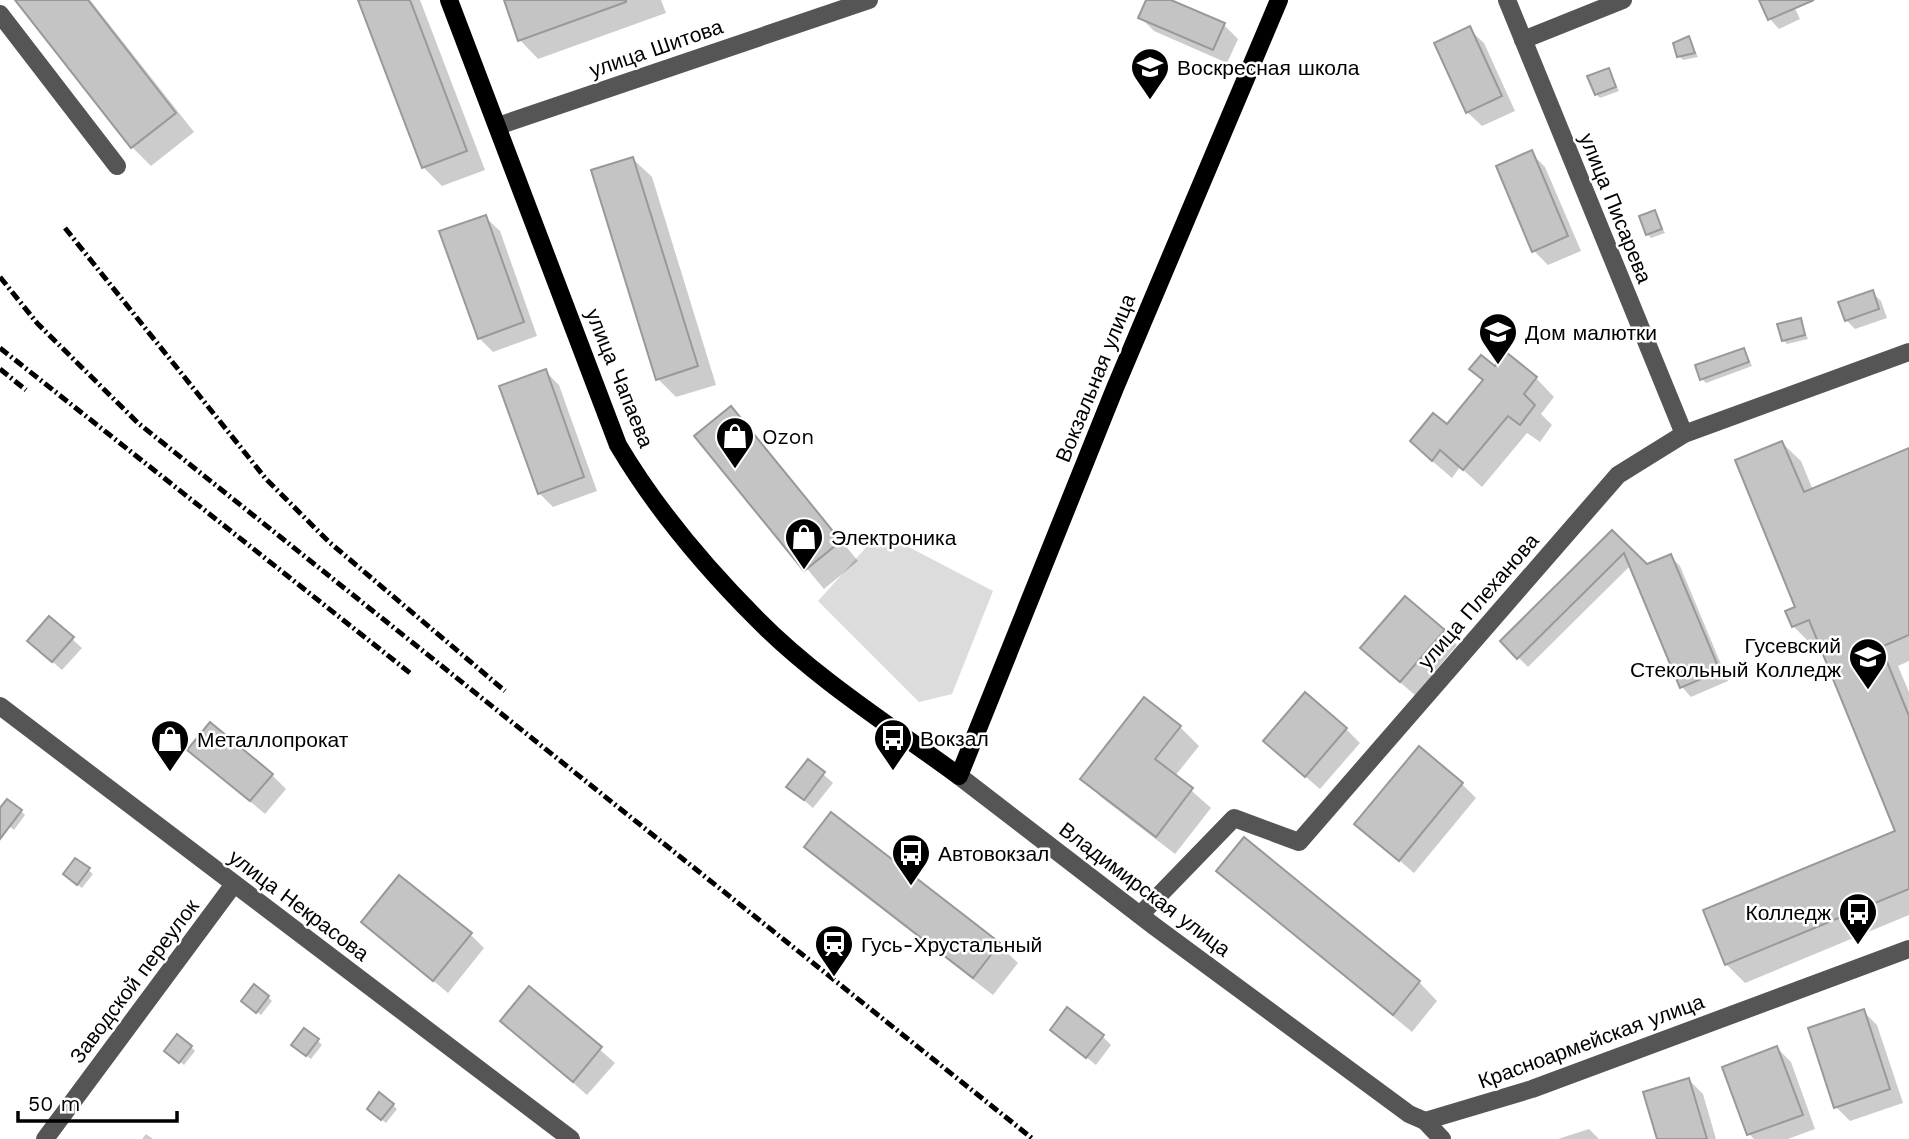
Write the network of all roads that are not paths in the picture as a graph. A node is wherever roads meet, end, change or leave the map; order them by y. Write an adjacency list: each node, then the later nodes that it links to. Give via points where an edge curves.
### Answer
1 (449, 0): 8 (main road, улица Чапаева)
2 (869, 0): 8 (street, улица Шитова)
3 (1279, 0): 13 (main road, Вокзальная улица, via 1115,388)
4 (1507, 0): 7 (street, улица Писарева)
5 (1623, 0): 7 (street)
6 (0, 14): 9 (street)
7 (1523, 40): 11 (street, улица Писарева)
8 (498, 126): 13 (main road, улица Чапаева, via 618,445 648,495 758,621)
9 (117, 166)
10 (1909, 352): 11 (street, улица Плеханова)
11 (1684, 434): 15 (street, улица Плеханова, via 1618,475 1299,842 1234,818)
12 (0, 706): 14 (street, улица Некрасова)
13 (959, 776): 15 (street, Владимирская улица)
14 (234, 884): 18 (street, Заводской переулок); 19 (street, улица Некрасова)
15 (1140, 915): 17 (street, Владимирская улица, via 1409,1114)
16 (1909, 948): 17 (street, Красноармейская улица, via 1532,1089)
17 (1426, 1121): 20 (street)
18 (45, 1139)
19 (571, 1139)
20 (1442, 1139)

